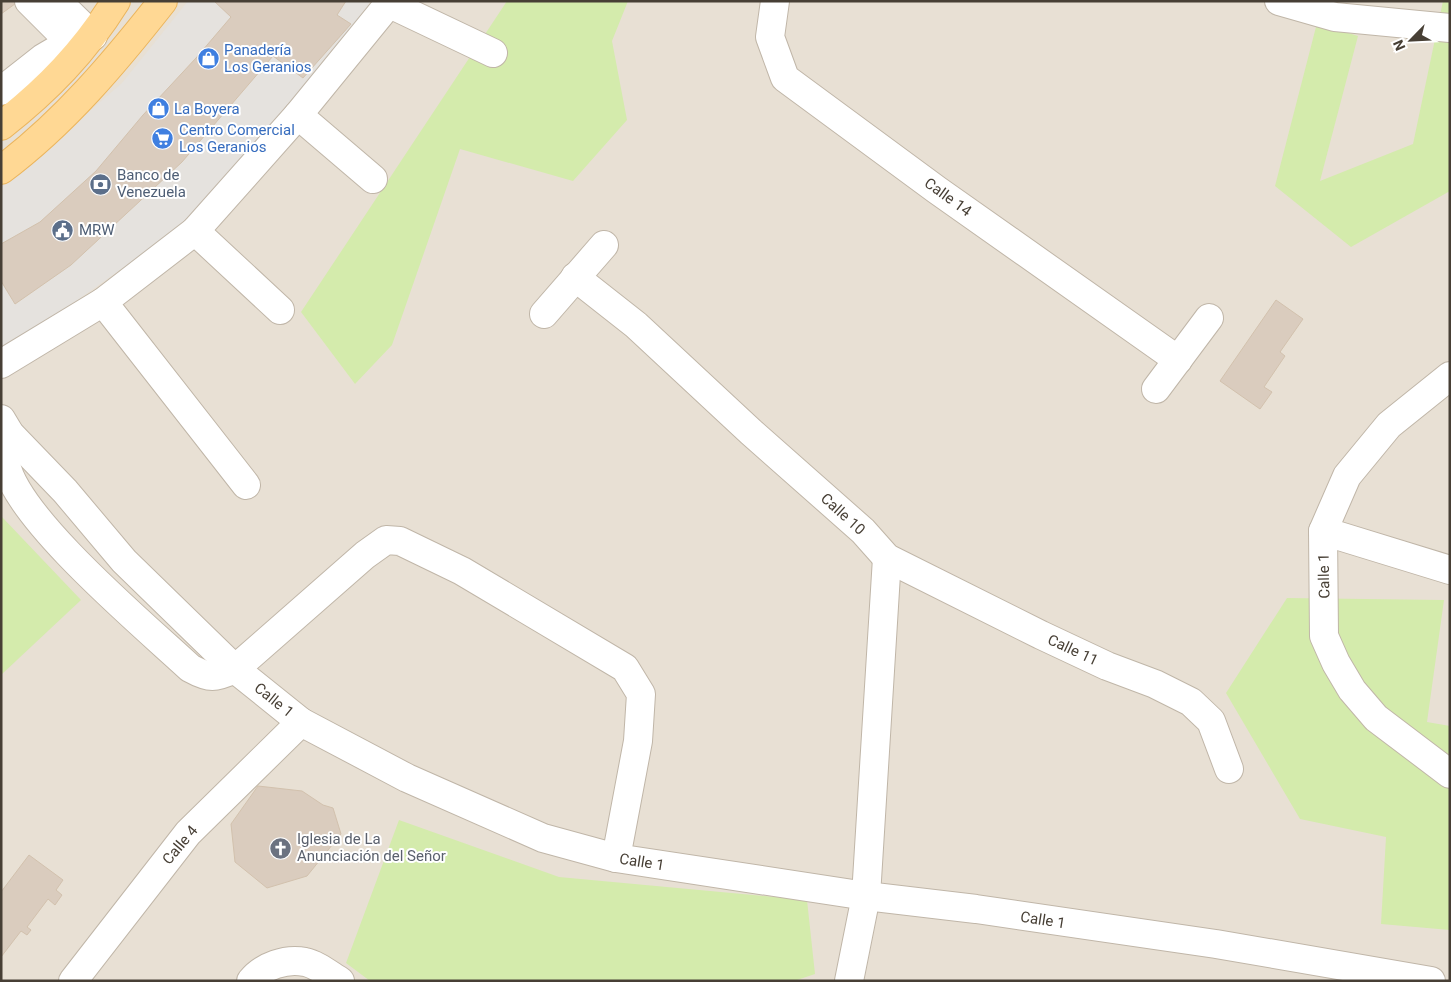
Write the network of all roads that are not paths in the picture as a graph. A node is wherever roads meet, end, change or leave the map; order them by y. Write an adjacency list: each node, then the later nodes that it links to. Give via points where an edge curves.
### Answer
1 (29, 1): 7 (street)
2 (57, 1): 7 (street)
3 (163, 1): 13 (main road, via 116,61 48,131)
4 (775, 1): 22 (street, Calle 14, via 770,37 785,78)
5 (1279, 1): 8 (street, via 1335,18)
6 (390, 3): 9 (street); 11 (street)
7 (96, 27): 10 (street, via 43,58); 12 (main road, via 60,76)
8 (1450, 28)
9 (493, 52)
10 (1, 91)
11 (298, 115): 14 (street); 15 (street)
12 (1, 126)
13 (1, 170)
14 (374, 179)
15 (195, 231): 18 (street); 19 (street)
16 (604, 245): 17 (street)
17 (575, 277): 20 (street); 30 (street, Calle 10, via 636,325 863,531)
18 (103, 302): 23 (street); 28 (street)
19 (280, 310)
20 (544, 314)
21 (1209, 318): 22 (street)
22 (1178, 360): 25 (street)
23 (1, 364)
24 (1450, 376): 29 (street, Calle 1, via 1390,425 1347,476)
25 (1156, 389)
26 (6, 426): 27 (street); 32 (street, Calle 1, via 124,562)
27 (3, 463): 32 (street, via 26,504 62,546 190,668 203,676 218,677)
28 (246, 486)
29 (1323, 531): 31 (street); 35 (street, Calle 1, via 1324,636 1336,663 1352,690 1376,718)
30 (886, 558): 34 (street, Calle 11, via 1041,635 1190,702 1211,721); 37 (street)
31 (1450, 570)
32 (235, 669): 33 (street, Calle 1); 36 (street, via 386,540 400,541 462,571 625,668 641,694 638,741)
33 (301, 722): 36 (street, Calle 1, via 407,778 544,838); 38 (street, Calle 4, via 138,887)
34 (1230, 769)
35 (1450, 774)
36 (616, 858): 37 (street, Calle 1)
37 (866, 896): 41 (street); 42 (street, Calle 1, via 1216,944)
38 (73, 981)
39 (251, 981): 40 (street, via 258,972 285,962 306,962)
40 (340, 981)
41 (848, 981)
42 (1431, 981)

